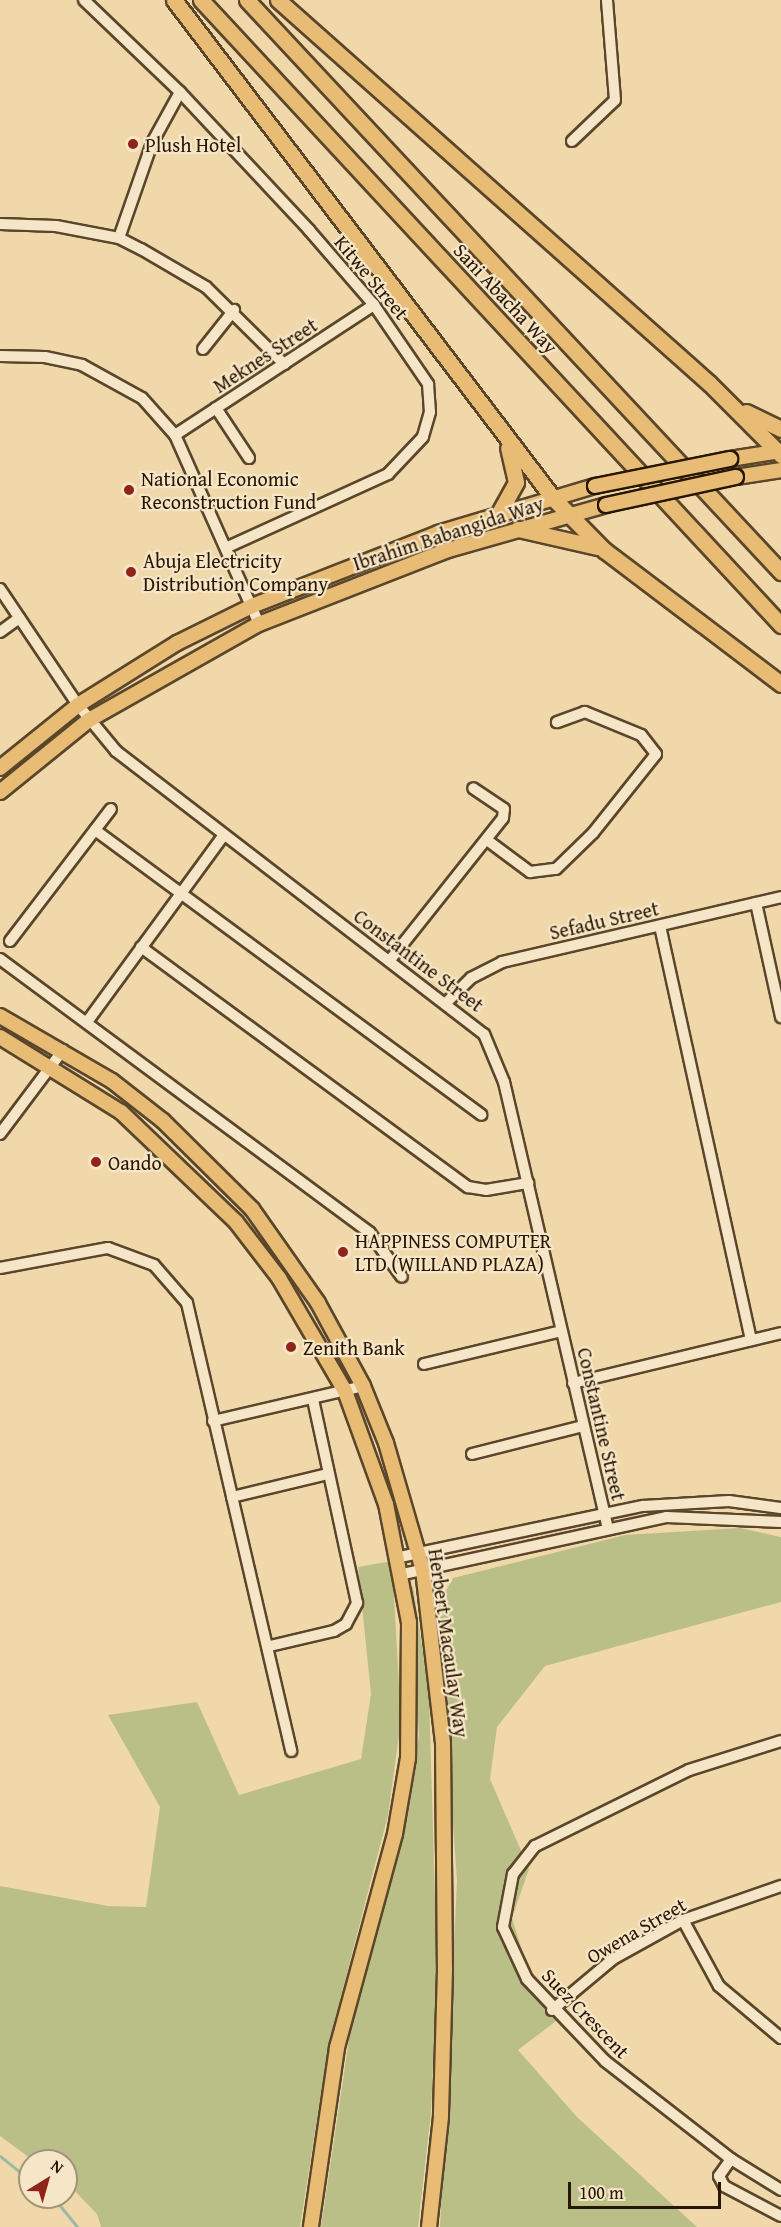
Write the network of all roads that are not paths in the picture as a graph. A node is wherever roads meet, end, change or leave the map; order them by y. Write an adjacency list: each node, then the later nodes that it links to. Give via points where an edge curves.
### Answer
1 (84, 0): 7 (street, Kitwe Street)
2 (174, 0): 20 (highway)
3 (201, 0): 35 (highway, Sani Abacha Way)
4 (247, 0): 30 (highway, Sani Abacha Way)
5 (278, 0): 16 (highway)
6 (607, 0): 8 (street, via 615,100)
7 (180, 92): 10 (street, via 152,143); 11 (street, Kitwe Street)
8 (572, 141)
9 (0, 224): 10 (street, via 56,226)
10 (119, 238): 12 (street, via 175,266)
11 (374, 305): 15 (street, Meknes Street); 28 (street, Kitwe Street, via 428,384 430,412 423,437 388,474)
12 (234, 310): 13 (street); 15 (street)
13 (203, 349)
14 (0, 356): 19 (street, via 45,357 112,378 142,398)
15 (284, 364): 17 (street, Meknes Street)
16 (725, 399): 18 (highway); 21 (highway)
17 (216, 408): 19 (street, Meknes Street); 22 (street)
18 (781, 429)
19 (175, 435): 28 (street)
20 (506, 439): 24 (highway); 25 (highway, via 516,482)
21 (780, 452): 24 (main road, Ibrahim Babangida Way, bridge, via 595,486)
22 (249, 458)
23 (781, 470): 26 (main road, Ibrahim Babangida Way, bridge)
24 (553, 498): 25 (main road, Ibrahim Babangida Way); 26 (highway)
25 (499, 513): 32 (main road, Ibrahim Babangida Way)
26 (568, 514): 27 (main road, Ibrahim Babangida Way); 29 (highway)
27 (518, 529): 29 (highway); 34 (main road, Ibrahim Babangida Way, via 375,576)
28 (228, 548): 32 (street)
29 (604, 550): 37 (highway)
30 (781, 572)
31 (0, 589): 33 (street, Constantine Street)
32 (252, 606): 34 (street); 38 (main road, Ibrahim Babangida Way, via 177,643)
33 (20, 618): 36 (street); 38 (street, Constantine Street)
34 (260, 624): 39 (main road, Ibrahim Babangida Way)
35 (781, 625)
36 (0, 632)
37 (781, 684)
38 (78, 705): 39 (street, Constantine Street); 41 (main road, Ibrahim Babangida Way)
39 (89, 720): 43 (main road, Ibrahim Babangida Way); 46 (street, Constantine Street, via 127,761)
40 (557, 722): 47 (street, via 585,712 641,735 656,754 593,833 556,869 530,872)
41 (0, 768)
42 (473, 788): 47 (street, via 504,809)
43 (0, 792)
44 (111, 809): 45 (street)
45 (95, 830): 48 (street); 52 (street)
46 (224, 835): 48 (street); 55 (street, Constantine Street)
47 (487, 840): 55 (street)
48 (181, 894): 53 (street); 63 (street)
49 (781, 897): 50 (street, Sefadu Street)
50 (756, 903): 51 (street, Sefadu Street); 58 (street)
51 (660, 926): 56 (street, Sefadu Street, via 502,962 471,978); 70 (street)
52 (9, 941)
53 (141, 947): 59 (street); 65 (street, via 468,1187 486,1190)
54 (0, 958): 59 (street)
55 (390, 960): 56 (street, Constantine Street)
56 (447, 1002): 65 (street, Constantine Street, via 473,1022 492,1048)
57 (0, 1016): 61 (main road, Herbert Macaulay Way)
58 (781, 1017)
59 (87, 1022): 67 (street, via 370,1233)
60 (0, 1037): 62 (main road, Herbert Macaulay Way)
61 (63, 1050): 62 (street); 73 (main road, Herbert Macaulay Way, via 163,1121 252,1209 318,1303)
62 (52, 1067): 64 (street); 74 (main road, Herbert Macaulay Way, via 121,1112 236,1222 279,1278)
63 (481, 1115)
64 (1, 1130)
65 (528, 1183): 68 (street, Constantine Street)
66 (0, 1268): 76 (street, via 81,1249 108,1248 154,1265 186,1303)
67 (402, 1277)
68 (561, 1331): 71 (street); 72 (street, Constantine Street)
69 (781, 1333): 70 (street)
70 (751, 1340): 72 (street)
71 (424, 1364)
72 (573, 1383): 77 (street, Constantine Street)
73 (363, 1386): 74 (street); 85 (main road, Herbert Macaulay Way)
74 (345, 1391): 75 (street); 86 (main road, Herbert Macaulay Way)
75 (313, 1400): 76 (street); 79 (street)
76 (213, 1421): 80 (street)
77 (583, 1426): 78 (street); 82 (street, Constantine Street)
78 (472, 1454)
79 (328, 1474): 80 (street); 89 (street, via 356,1582 353,1614 334,1631)
80 (232, 1497): 89 (street)
81 (781, 1508): 82 (street, via 691,1501)
82 (604, 1512): 84 (street, Constantine Street); 85 (street)
83 (781, 1522): 84 (street, via 692,1515)
84 (608, 1528): 87 (street)
85 (418, 1553): 86 (street); 87 (main road, Herbert Macaulay Way)
86 (400, 1557): 88 (main road, Herbert Macaulay Way)
87 (423, 1570): 88 (street); 100 (main road, Herbert Macaulay Way, via 443,1744 445,1970 441,2117)
88 (403, 1574): 99 (main road, Herbert Macaulay Way, via 412,1689 402,1803 337,2048)
89 (270, 1646): 91 (street)
90 (781, 1741): 94 (street, Suez Crescent, via 649,1787 580,1820 522,1858 507,1889 503,1927 526,1979)
91 (291, 1751)
92 (781, 1886): 93 (street, Owena Street)
93 (683, 1920): 94 (street, Owena Street, via 613,1959); 95 (street, via 719,1986)
94 (552, 2010): 96 (street, Suez Crescent, via 605,2061)
95 (781, 2038)
96 (731, 2159): 97 (street, Suez Crescent); 98 (street, via 719,2176 724,2186)
97 (781, 2190)
98 (781, 2216)
99 (311, 2224)
100 (429, 2227)

